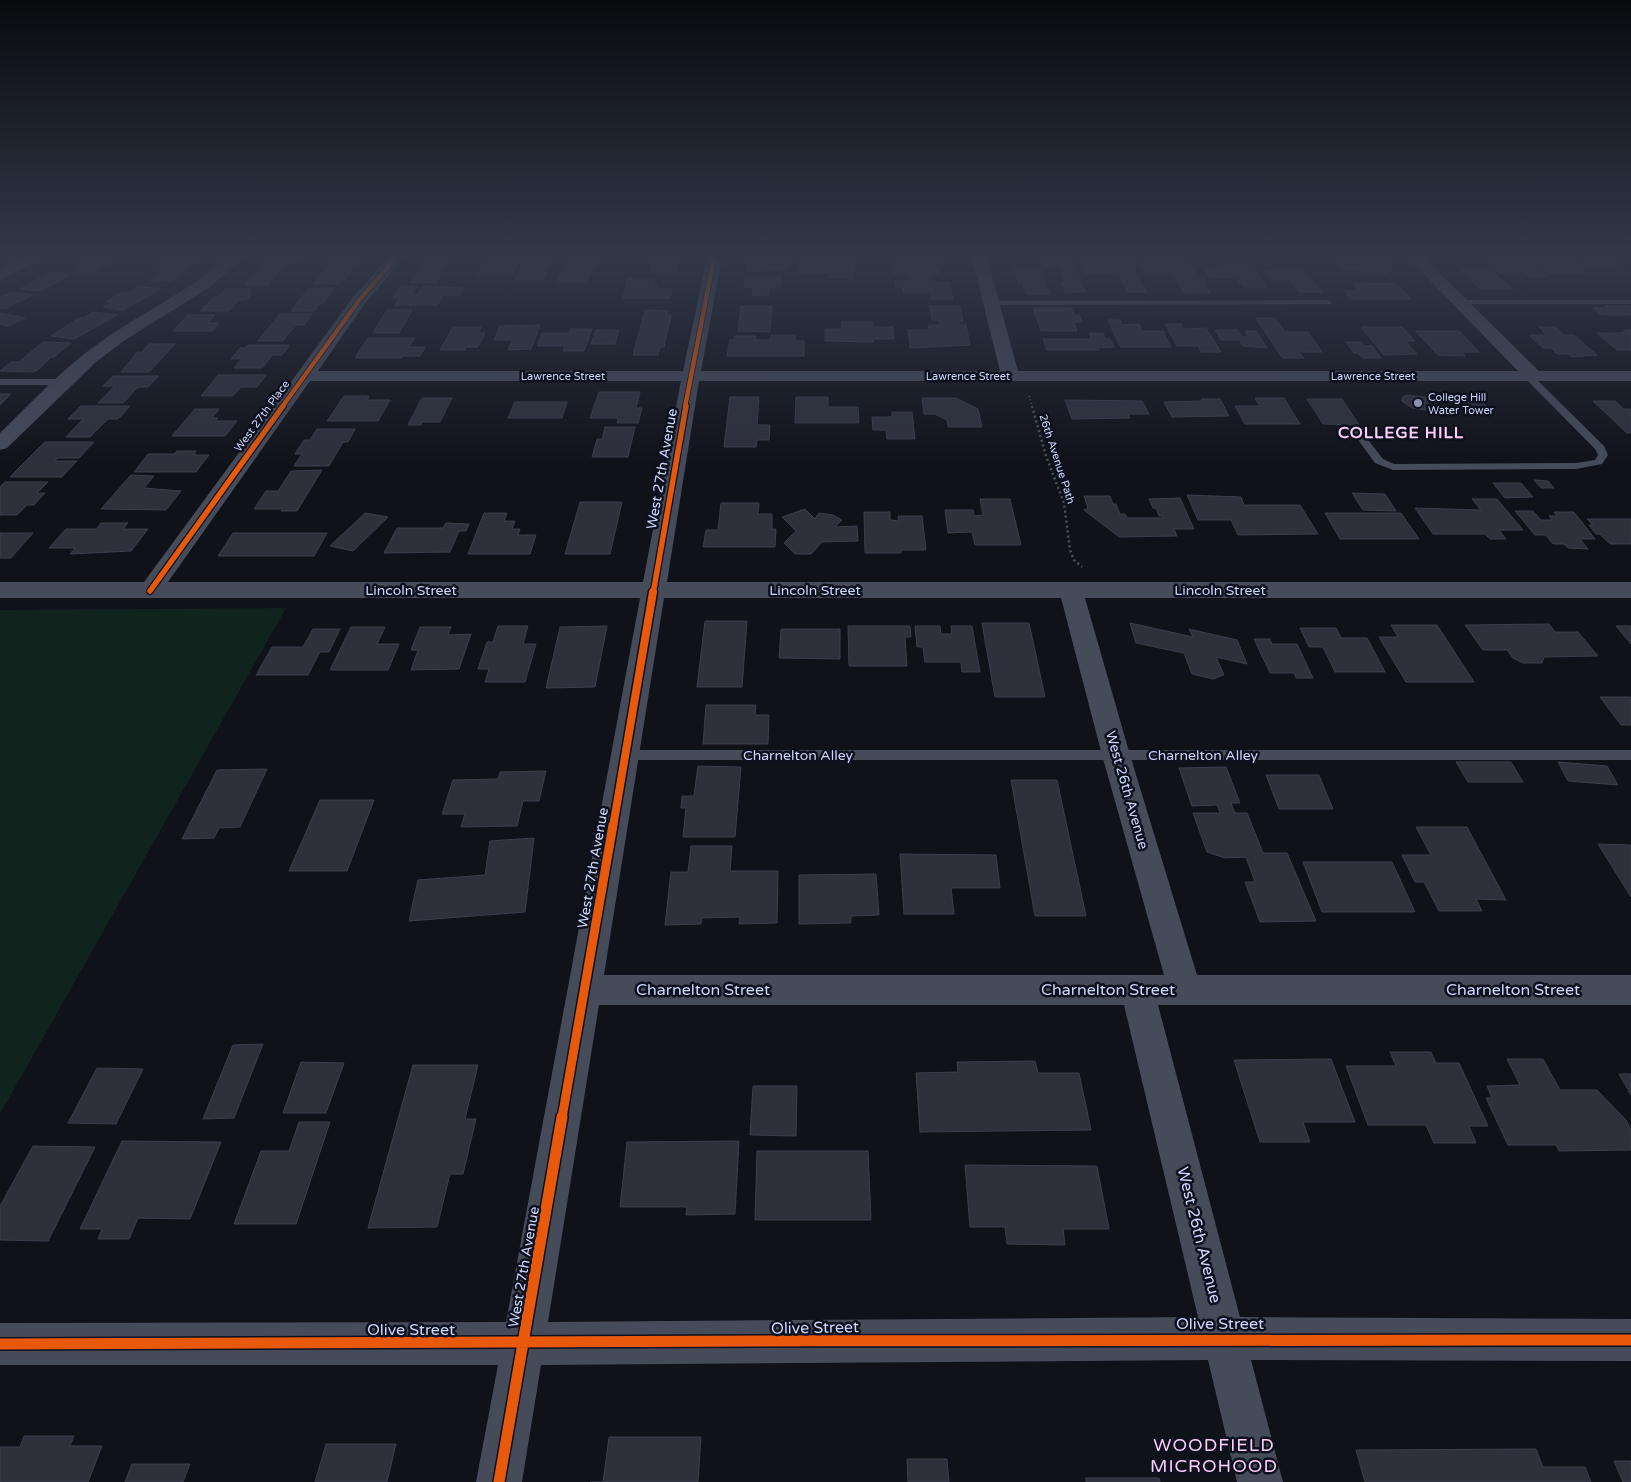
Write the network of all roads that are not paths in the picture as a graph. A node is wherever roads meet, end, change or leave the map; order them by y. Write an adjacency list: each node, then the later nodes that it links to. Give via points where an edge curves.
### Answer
1 (135, 327): 12 (street, via 102,348)
2 (340, 327): 7 (street, West 27th Place)
3 (700, 327): 6 (street, West 27th Avenue)
4 (998, 327): 8 (street)
5 (1485, 327): 9 (street)
6 (691, 375): 7 (street, Lawrence Street); 8 (street, Lawrence Street); 16 (street, West 27th Avenue)
7 (305, 376): 19 (street, West 27th Place)
8 (1010, 376): 9 (street, Lawrence Street)
9 (1531, 376): 10 (street, Lawrence Street); 13 (lane, via 1600,448 1603,455 1598,462 1576,466 1390,466 1379,461)
10 (1631, 376)
11 (0, 382): 12 (lane)
12 (65, 382): 14 (street)
13 (1358, 433)
14 (0, 444)
15 (0, 590): 19 (street, Lincoln Street)
16 (654, 590): 17 (street, Lincoln Street); 19 (street, Lincoln Street); 21 (street, West 27th Avenue)
17 (1080, 590): 18 (street, Lincoln Street); 20 (street, West 26th Avenue)
18 (1631, 590)
19 (150, 591)
20 (1116, 754): 21 (lane, Charnelton Alley); 22 (lane, Charnelton Alley); 25 (street, West 26th Avenue)
21 (625, 755): 24 (street, West 27th Avenue)
22 (1631, 755)
23 (1137, 989): 24 (street, Charnelton Street); 25 (street, Charnelton Street); 27 (street, West 26th Avenue)
24 (585, 990): 30 (street, West 27th Avenue)
25 (1185, 990): 26 (street, Charnelton Street)
26 (1631, 990)
27 (1224, 1338): 28 (street, Olive Street); 30 (street, Olive Street); 32 (street, West 26th Avenue)
28 (1631, 1340)
29 (0, 1344): 30 (street, Olive Street)
30 (523, 1344): 31 (street, West 27th Avenue)
31 (499, 1482)
32 (1260, 1482)

